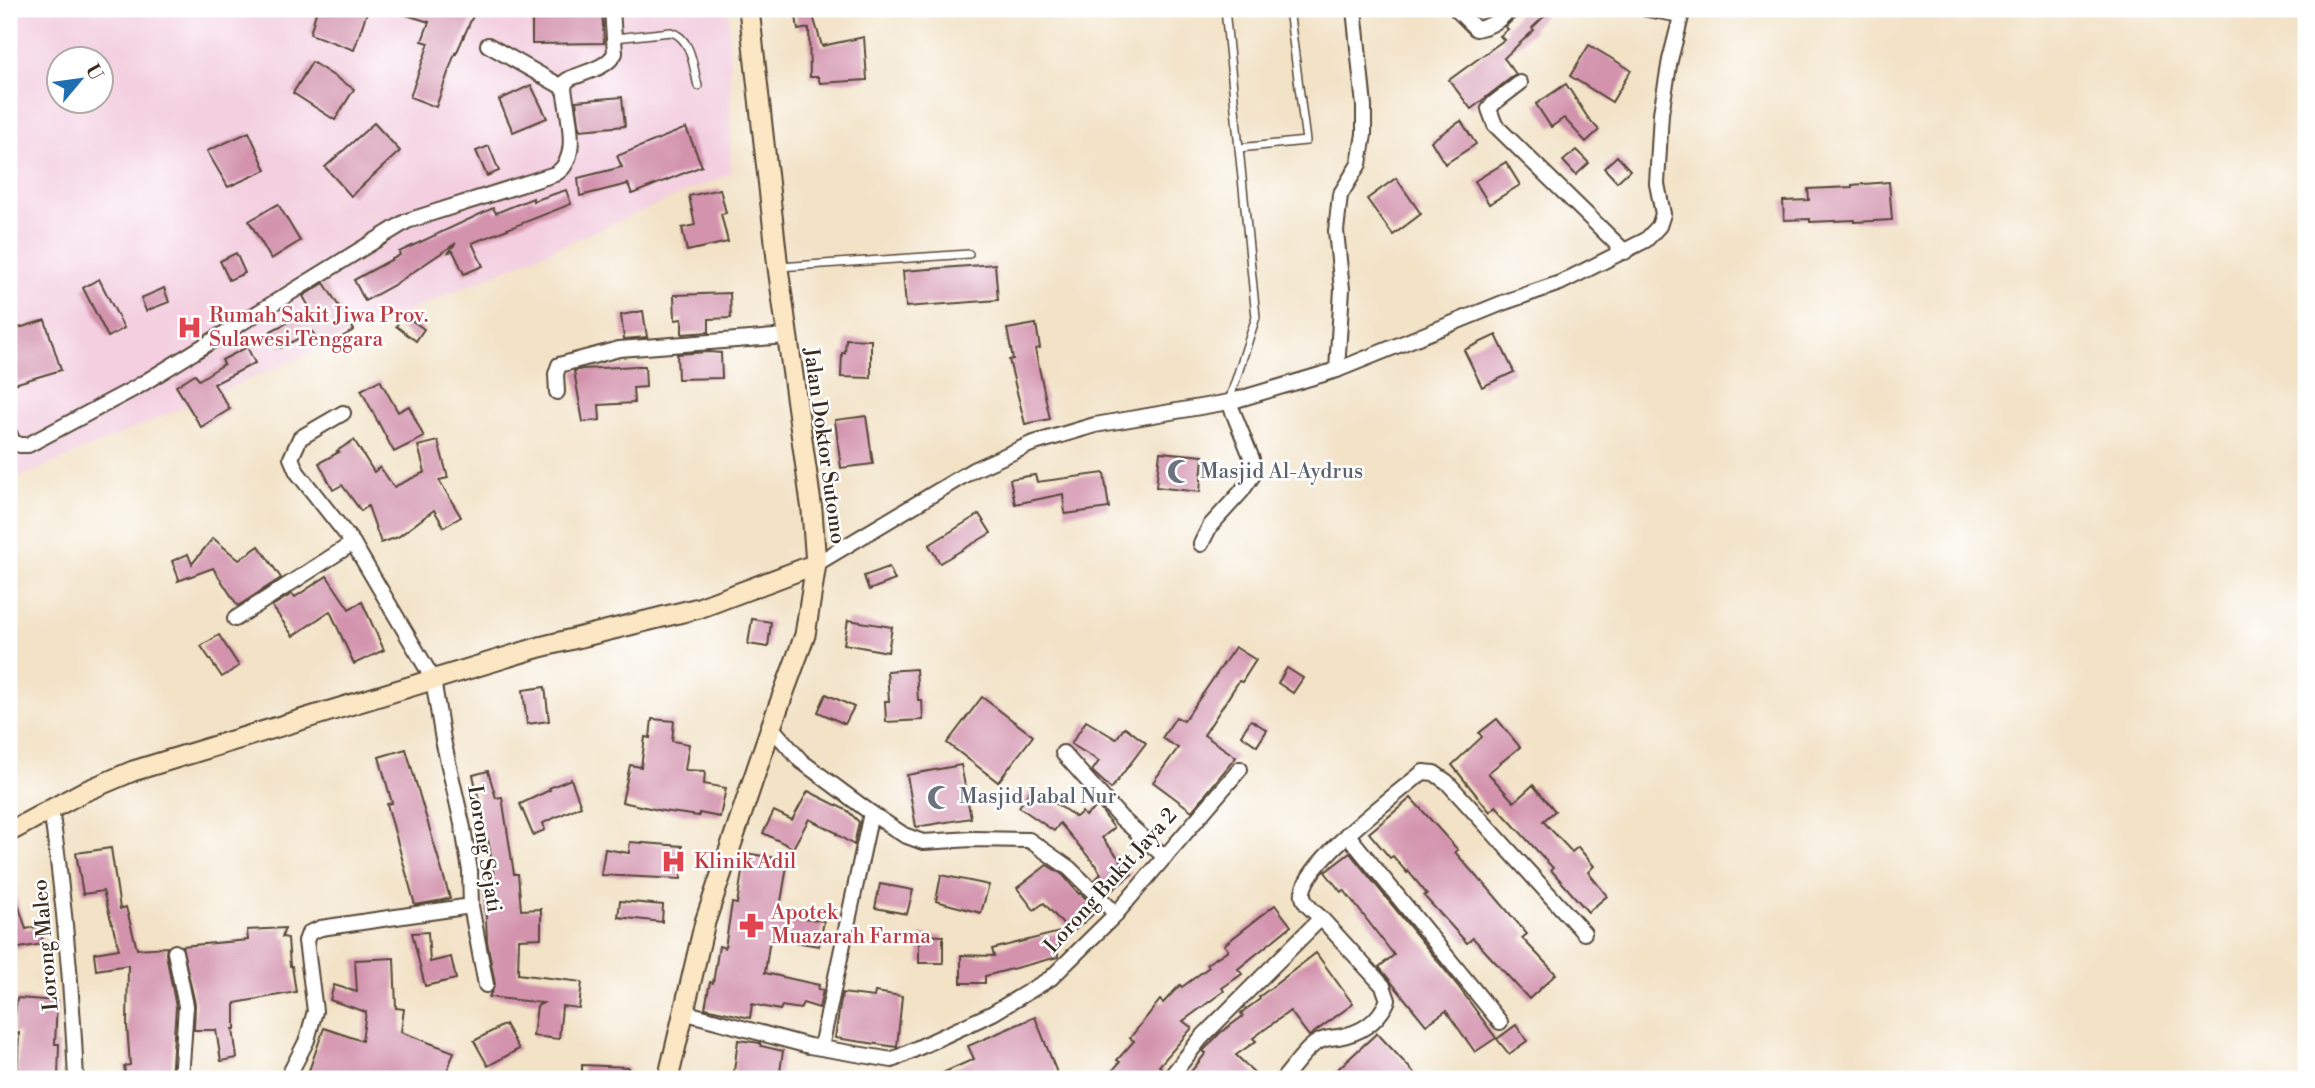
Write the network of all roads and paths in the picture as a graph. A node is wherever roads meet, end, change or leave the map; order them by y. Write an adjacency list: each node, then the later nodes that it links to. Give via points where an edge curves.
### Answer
1 (612, 9): 10 (street)
2 (749, 9): 18 (street, Jalan Doktor Sutomo)
3 (1225, 9): 15 (lane)
4 (1289, 9): 15 (lane, via 1306,141)
5 (1354, 9): 20 (street, via 1364,134 1359,164 1340,195 1336,231 1342,289)
6 (1456, 9): 7 (street, via 1476,29 1498,22)
7 (1510, 9)
8 (1647, 9): 9 (street)
9 (1682, 12): 16 (street, via 1661,113 1657,184 1663,214 1646,240)
10 (615, 38): 13 (lane, via 680,34); 14 (street, via 615,53 607,64 571,78)
11 (488, 45): 14 (street)
12 (1520, 83): 16 (street, via 1489,109 1494,125)
13 (698, 86)
14 (564, 88): 24 (street, via 571,148 564,169 407,222 125,394 28,445 13,442)
15 (1239, 148): 22 (lane, via 1256,317)
16 (1625, 252): 20 (street, via 1560,283)
17 (969, 254): 18 (lane)
18 (778, 268): 19 (street, Jalan Doktor Sutomo)
19 (787, 336): 21 (street, via 619,349 559,365); 27 (street, Jalan Doktor Sutomo)
20 (1337, 370): 22 (street)
21 (557, 392)
22 (1228, 402): 26 (street, via 1252,459 1253,475 1210,526); 27 (street, via 1096,425 1031,444 973,470)
23 (343, 413): 25 (street, Lorong Sejati, via 300,438 291,458)
24 (9, 433)
25 (353, 543): 28 (street); 29 (street, Lorong Sejati)
26 (1201, 544)
27 (816, 564): 29 (street, via 699,608); 30 (street, Jalan Doktor Sutomo, via 805,635)
28 (235, 619)
29 (433, 679): 33 (street, via 133,771); 38 (street, Lorong Sejati, via 470,871)
30 (771, 727): 34 (street, via 801,761); 44 (street, Jalan Doktor Sutomo, via 705,922)
31 (1063, 752): 37 (street, via 1121,818)
32 (1240, 769): 37 (street, Lorong Bukit Jaya 2)
33 (51, 808): 35 (street); 47 (street, Lorong Maleo, via 68,937)
34 (871, 813): 39 (street, via 923,842 1029,840 1069,868); 46 (street)
35 (9, 832)
36 (1347, 834): 40 (street, via 1302,893 1304,902); 41 (street, via 1423,772 1434,773); 45 (street)
37 (1165, 856): 39 (street, Lorong Bukit Jaya 2)
38 (471, 906): 43 (street, Lorong Sejati); 49 (street, via 309,933 306,941 315,1011)
39 (1116, 914): 46 (street, Lorong Bukit Jaya 2, via 1051,978 993,1013 892,1060)
40 (1325, 923): 51 (street, via 1201,1038); 52 (street, via 1383,986 1388,1000 1382,1014 1369,1025 1312,1046)
41 (1584, 933)
42 (175, 952): 48 (street, via 186,1006)
43 (486, 985)
44 (683, 1012): 46 (street, Lorong Bukit Jaya 2); 50 (street, Jalan Doktor Sutomo)
45 (1500, 1022)
46 (821, 1048)
47 (76, 1079)
48 (181, 1079)
49 (288, 1079)
50 (668, 1079)
51 (1169, 1079)
52 (1283, 1079)

